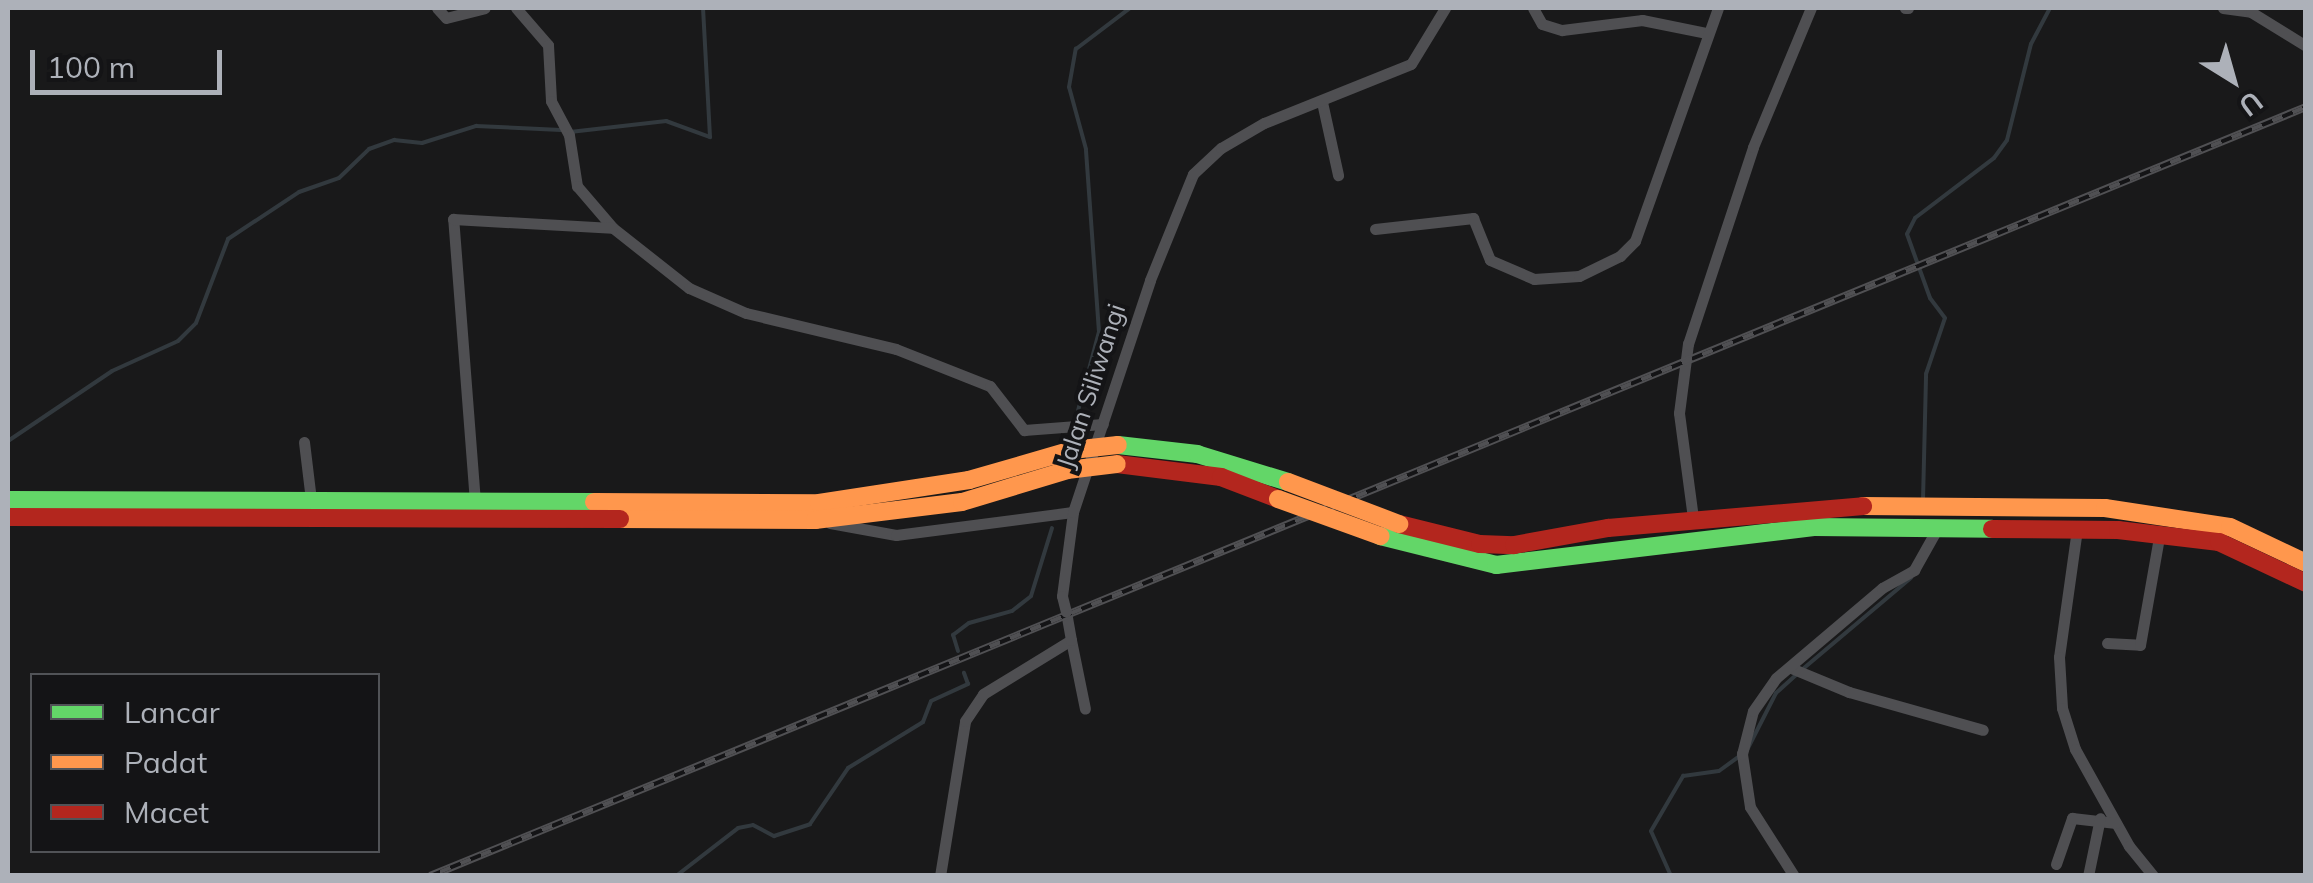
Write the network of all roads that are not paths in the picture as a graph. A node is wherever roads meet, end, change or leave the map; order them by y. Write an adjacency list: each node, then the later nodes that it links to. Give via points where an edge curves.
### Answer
1 (437, 8): 2 (street, via 446,18)
2 (485, 8)
3 (516, 8): 15 (street, via 548,45 552,102 567,129 577,186)
4 (1445, 8): 13 (street, Jalan Siliwangi, via 1411,64)
5 (1534, 8): 10 (street, via 1542,24 1562,30)
6 (1718, 8): 11 (street)
7 (1811, 8): 26 (street, via 1753,147 1688,344 1680,412)
8 (2223, 8): 9 (street)
9 (2252, 10): 12 (street)
10 (1642, 14): 11 (street)
11 (1706, 33): 16 (street, via 1635,241 1599,269 1554,278 1515,273 1488,258 1473,218)
12 (2306, 46)
13 (1322, 102): 14 (street); 17 (street, Jalan Siliwangi, via 1234,138 1194,174 1150,280)
14 (1338, 175)
15 (613, 228): 17 (street, via 710,300 896,350 990,386 1024,430); 22 (street, via 453,219)
16 (1375, 229)
17 (1104, 424): 24 (street, Jalan Siliwangi)
18 (304, 442): 21 (street)
19 (1117, 454): 22 (main road, bridge, via 1072,450 968,480 820,503); 26 (main road, bridge, via 1197,454 1399,524 1480,544); 27 (main road, bridge, via 962,502); 29 (main road, bridge, via 1221,477 1380,536 1496,565 1814,527)
20 (8, 500): 23 (main road)
21 (311, 500): 22 (main road); 23 (main road)
22 (475, 502)
23 (129, 510): 25 (main road); 27 (main road)
24 (1073, 512): 27 (street, via 896,535); 33 (street, Jalan Siliwangi, bridge, via 1062,596)
25 (8, 518)
26 (1694, 518): 31 (main road, via 1845,506 2105,508 2216,524)
27 (815, 520)
28 (2076, 529): 29 (main road); 30 (main road); 39 (street, via 2059,684 2076,749)
29 (1937, 530): 35 (street, via 1904,580 1882,588)
30 (2160, 532): 32 (main road, via 2219,542); 34 (street, via 2140,645)
31 (2306, 563)
32 (2306, 583)
33 (1071, 640): 36 (street, Jalan Siliwangi); 41 (street, via 983,694 970,711 954,762)
34 (2107, 643)
35 (1791, 668): 37 (street, via 1849,692); 42 (street, via 1763,689 1742,770 1764,836)
36 (1086, 709)
37 (1984, 730)
38 (2100, 818): 39 (street); 40 (street, via 2070,820); 43 (street)
39 (2116, 823): 44 (street)
40 (2056, 864)
41 (940, 876)
42 (1794, 876)
43 (2088, 876)
44 (2153, 876)

